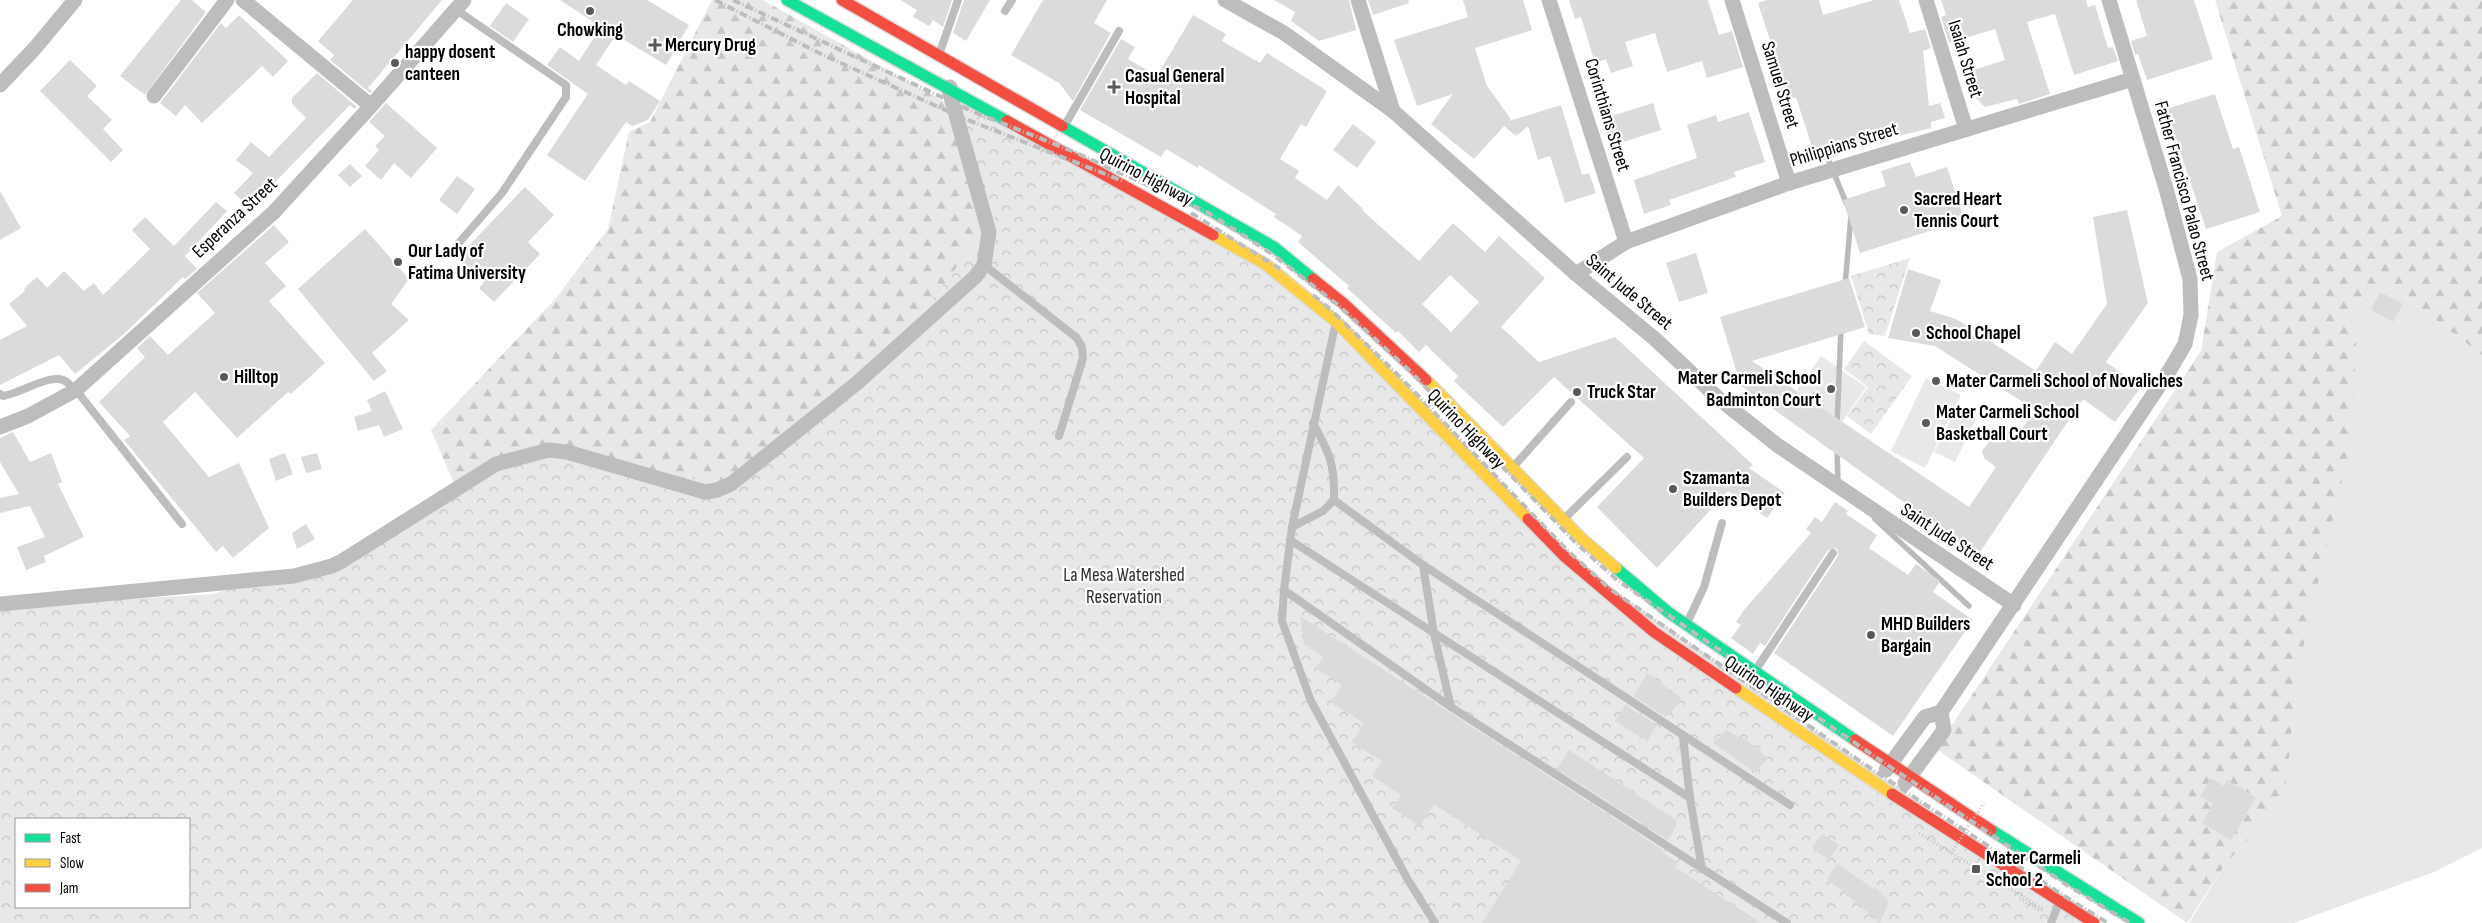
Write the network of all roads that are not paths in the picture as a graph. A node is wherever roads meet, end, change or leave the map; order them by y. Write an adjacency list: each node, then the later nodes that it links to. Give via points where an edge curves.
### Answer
1 (75, 0): 20 (street)
2 (227, 0): 22 (street)
3 (243, 0): 23 (street)
4 (787, 0): 21 (main road, Quirino Highway)
5 (842, 0): 17 (main road, Quirino Highway)
6 (958, 0): 17 (lane)
7 (1012, 0): 15 (lane)
8 (1225, 0): 24 (street, Saint Jude Street, via 1284,33)
9 (1358, 0): 24 (street)
10 (1550, 0): 28 (street, Corinthians Street)
11 (1732, 0): 27 (street, Samuel Street)
12 (1926, 0): 26 (street, Isaiah Street)
13 (2109, 0): 19 (street, Father Francisco Palao Street)
14 (459, 5): 23 (street, Esperanza Street); 29 (lane, via 566,85 567,90 566,97 502,193)
15 (1006, 11)
16 (1119, 31): 25 (lane)
17 (939, 56): 18 (main road, Quirino Highway)
18 (961, 68): 21 (street); 25 (main road, Quirino Highway)
19 (2133, 79): 26 (street, Philippians Street); 51 (street, Father Francisco Palao Street, via 2190,279 2191,315 2185,344)
20 (0, 84)
21 (949, 90): 30 (street, via 989,232); 32 (main road, Quirino Highway, via 1238,247)
22 (154, 96)
23 (371, 106): 33 (street, Esperanza Street, via 274,212)
24 (1394, 111): 31 (street, Saint Jude Street)
25 (1064, 127): 32 (main road, Quirino Highway, via 1274,247)
26 (1966, 129): 27 (street, Philippians Street)
27 (1789, 182): 28 (street, Philippians Street)
28 (1626, 242): 31 (street, Philippians Street)
29 (458, 245)
30 (984, 265): 38 (lane, via 1077,338 1082,348 1083,358); 50 (street, via 975,277 858,383 731,484 717,490 692,489 567,452 549,450 496,464 332,566 294,576)
31 (1576, 274): 51 (street, Saint Jude Street, via 1777,445)
32 (1340, 313): 36 (lane); 40 (main road, Quirino Highway, via 1413,366); 60 (main road, Quirino Highway, via 1564,556 1606,593 1654,632)
33 (76, 390): 34 (lane, via 64,380 53,379 14,395); 37 (street, Esperanza Street); 44 (lane)
34 (0, 394)
35 (1571, 402): 40 (lane)
36 (1313, 423): 41 (lane, via 1332,459); 45 (lane)
37 (0, 427)
38 (1059, 436)
39 (1627, 457): 42 (lane)
40 (1512, 468): 42 (main road, Quirino Highway)
41 (1334, 500): 45 (lane, via 1323,511); 48 (lane)
42 (1563, 520): 52 (main road, Quirino Highway, via 1623,575)
43 (1722, 523): 52 (lane, via 1704,587 1687,620)
44 (182, 524)
45 (1292, 527): 46 (lane)
46 (1290, 540): 49 (lane); 53 (lane)
47 (1833, 553): 54 (lane)
48 (1423, 565): 53 (lane); 57 (lane)
49 (1284, 590): 55 (lane); 66 (lane, via 1282,622 1311,701 1408,880)
50 (0, 604)
51 (2014, 605): 56 (street, Father Francisco Palao Street)
52 (1694, 630): 54 (main road, Quirino Highway)
53 (1434, 634): 55 (lane); 62 (lane)
54 (1755, 671): 58 (main road, Quirino Highway)
55 (1451, 707): 64 (lane)
56 (1941, 712): 58 (street, Father Francisco Palao Street, via 1925,717); 59 (street, via 1944,730)
57 (1684, 737): 62 (lane); 63 (lane)
58 (1890, 764): 59 (main road, Quirino Highway); 60 (street, Father Francisco Palao Street)
59 (1910, 777): 61 (street); 65 (main road, Quirino Highway)
60 (1876, 783): 61 (main road, Quirino Highway)
61 (1896, 796): 65 (main road, Quirino Highway)
62 (1690, 798): 64 (lane)
63 (1790, 805)
64 (1702, 869): 67 (lane)
65 (2065, 892): 68 (lane); 69 (main road, Quirino Highway); 70 (main road, Quirino Highway)
66 (1435, 923)
67 (1787, 923)
68 (2051, 923)
69 (2094, 923)
70 (2139, 923)

